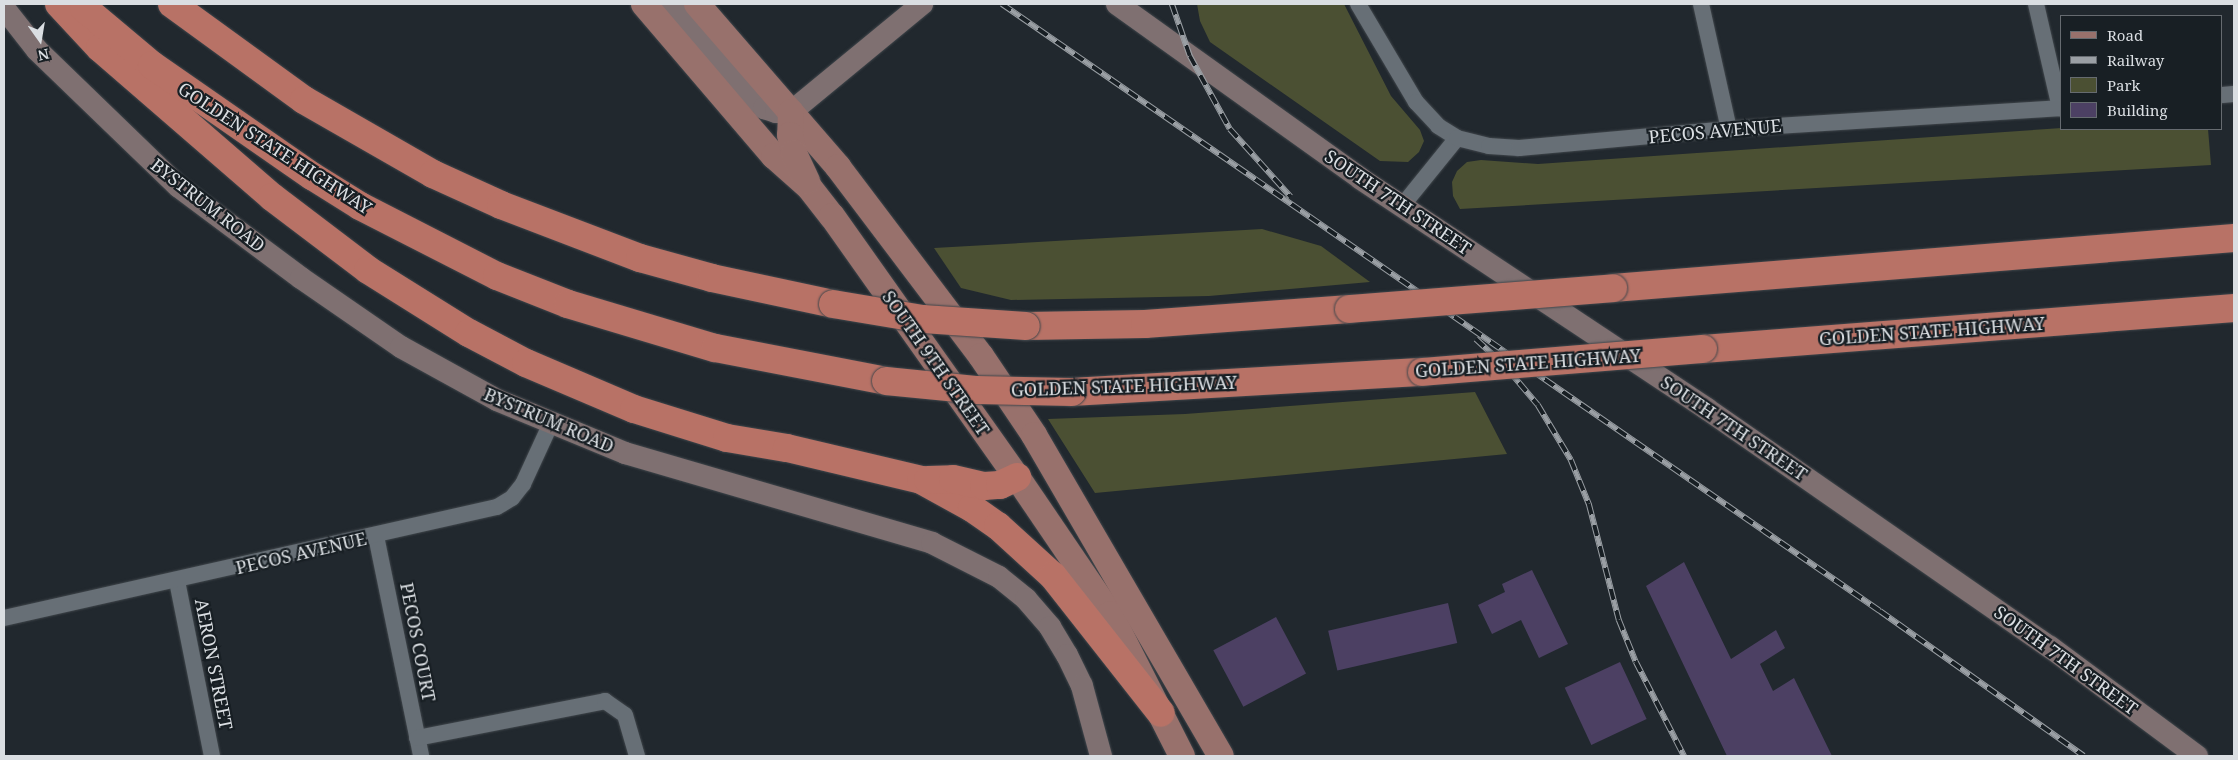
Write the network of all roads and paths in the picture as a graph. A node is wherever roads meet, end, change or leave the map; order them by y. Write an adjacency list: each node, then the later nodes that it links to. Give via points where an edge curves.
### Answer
1 (59, 4): 25 (highway, via 100,48 272,197 368,270 469,333 577,386 690,428)
2 (80, 4): 21 (highway, GOLDEN STATE HIGHWAY, bridge, via 152,65 256,140 360,206 497,276 568,304 697,343 886,382 976,390 1072,392 1422,372)
3 (172, 4): 20 (highway, bridge, via 304,100 384,147 500,205 640,258 712,278 833,304 923,318 1026,326 1145,324)
4 (644, 4): 18 (main road, SOUTH 9TH STREET, via 774,156)
5 (671, 4): 15 (street, via 764,108)
6 (697, 4): 15 (main road, SOUTH 9TH STREET)
7 (922, 4): 15 (street)
8 (1118, 4): 19 (street, SOUTH 7TH STREET)
9 (1358, 4): 17 (street, PECOS AVENUE, via 1416,102 1438,126)
10 (1701, 4): 16 (street)
11 (2036, 4): 13 (street)
12 (4, 8): 22 (street, BYSTRUM ROAD, via 37,50 179,186 301,278 401,347 497,400)
13 (2060, 104)
14 (2060, 108): 16 (street, PECOS AVENUE)
15 (791, 112): 18 (main road, via 790,135 794,153); 23 (main road, SOUTH 9TH STREET, via 838,168 964,334)
16 (1729, 129): 17 (street, PECOS AVENUE, via 1519,148 1489,146)
17 (1457, 138): 19 (street)
18 (810, 187): 24 (main road, SOUTH 9TH STREET)
19 (1402, 206): 37 (street, SOUTH 7TH STREET, via 1707,409 2050,647)
20 (2234, 238)
21 (2234, 308)
22 (551, 423): 26 (street, PECOS AVENUE, via 528,476 512,498 497,507); 34 (street, BYSTRUM ROAD, via 691,474 932,543 999,577 1026,599 1050,627 1067,655 1082,686)
23 (1034, 435): 24 (main road, via 1033,450); 36 (main road, SOUTH 9TH STREET)
24 (1017, 477): 25 (highway, via 1000,485 984,486 953,479); 29 (main road, SOUTH 9TH STREET, via 1110,614)
25 (922, 480): 29 (highway, via 998,526 1027,550 1053,576)
26 (376, 536): 27 (street, PECOS AVENUE); 30 (street, PECOS COURT)
27 (177, 581): 28 (street, PECOS AVENUE); 31 (street, AERON STREET)
28 (4, 618)
29 (1161, 713): 35 (main road, SOUTH 9TH STREET)
30 (417, 738): 32 (street, PECOS COURT); 33 (street, via 592,701 616,706 630,726)
31 (212, 756)
32 (421, 756)
33 (637, 756)
34 (1101, 756)
35 (1182, 756)
36 (1221, 756)
37 (2197, 756)

